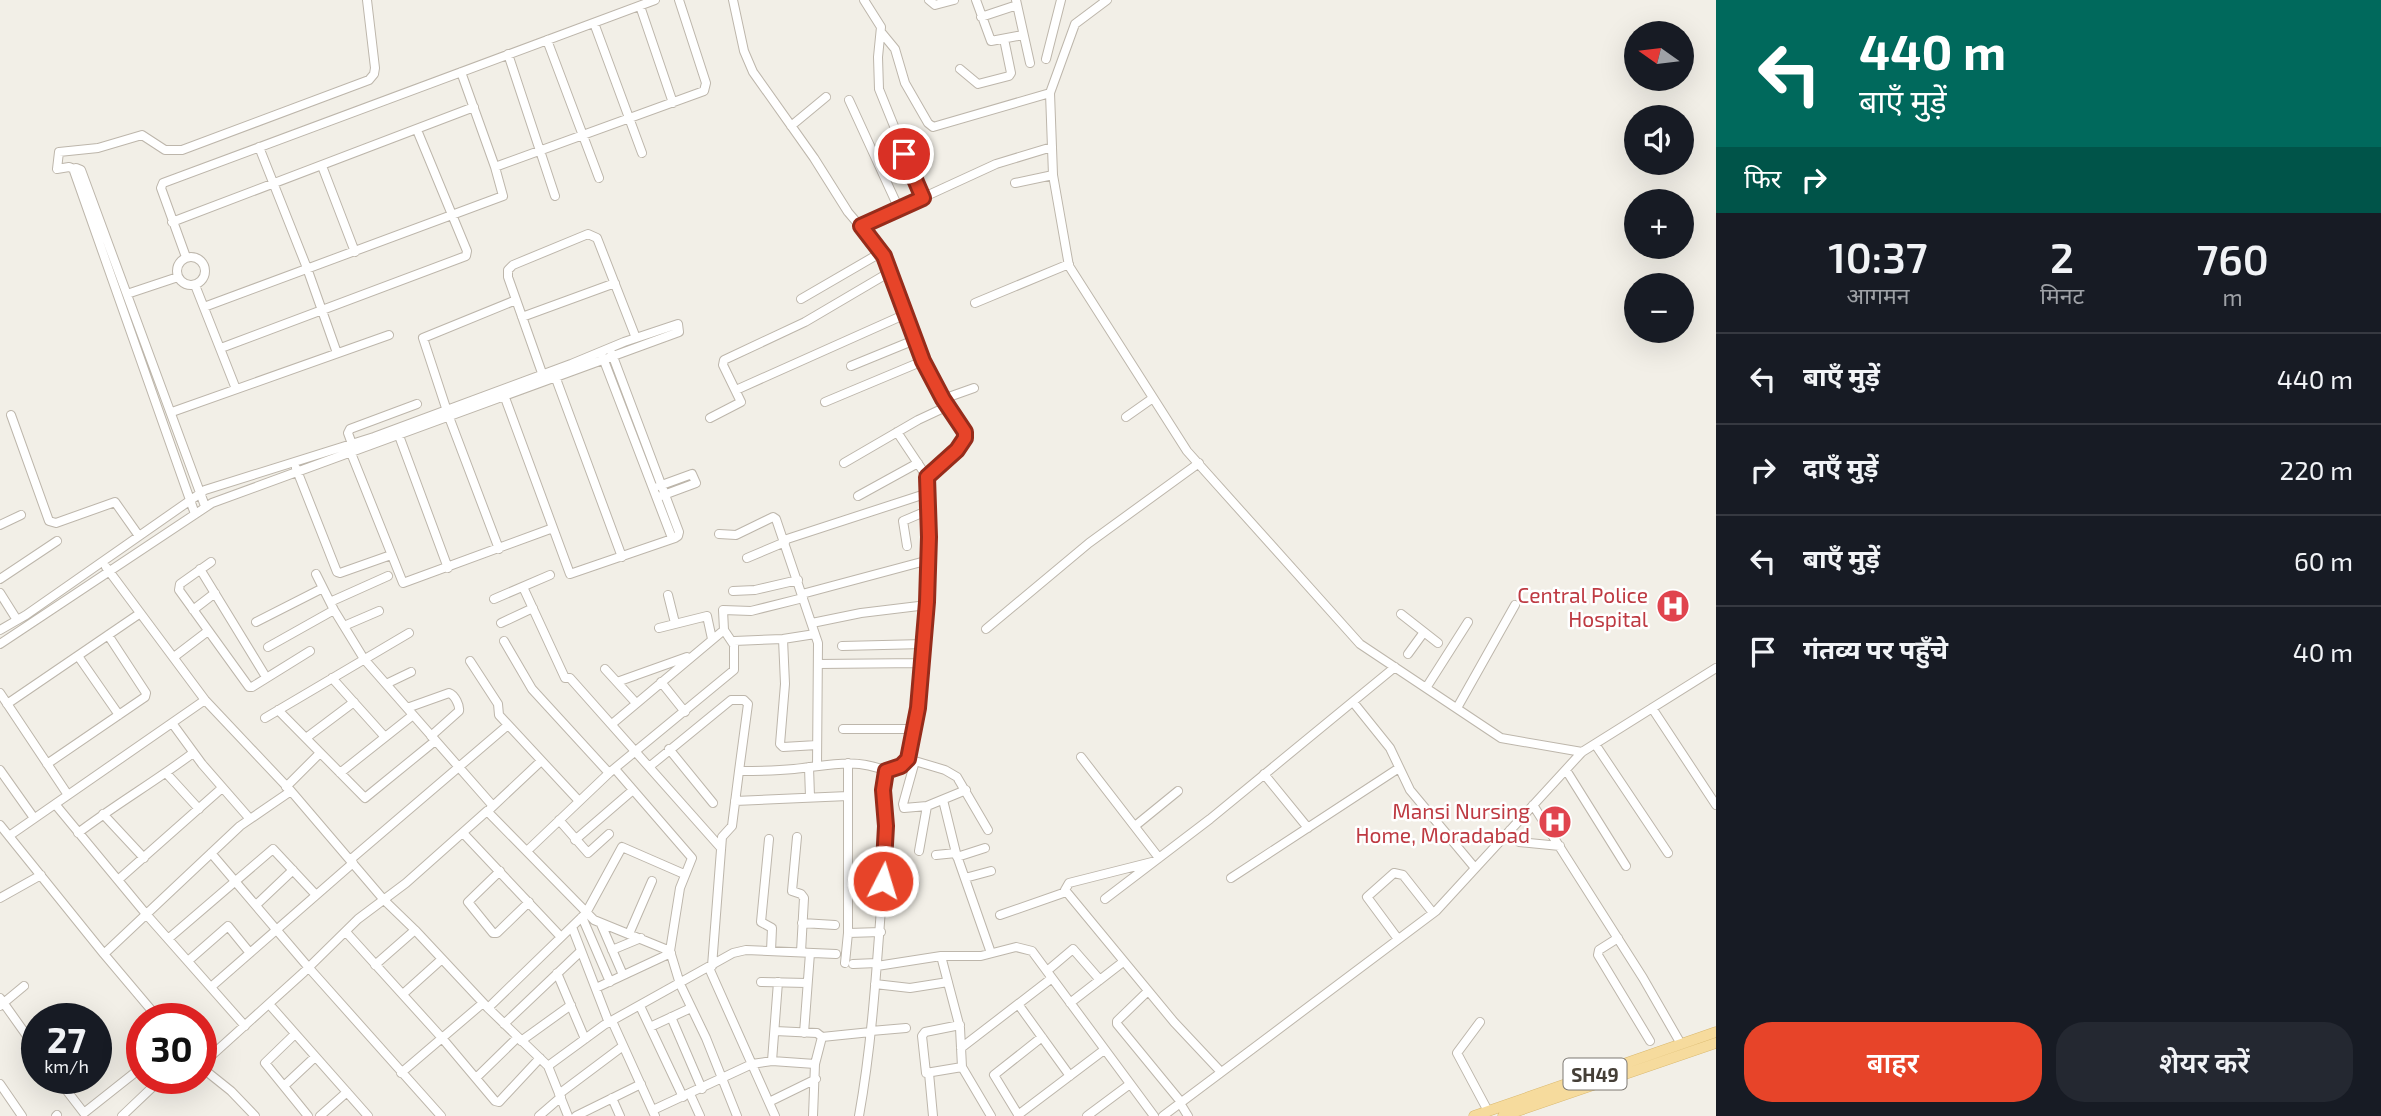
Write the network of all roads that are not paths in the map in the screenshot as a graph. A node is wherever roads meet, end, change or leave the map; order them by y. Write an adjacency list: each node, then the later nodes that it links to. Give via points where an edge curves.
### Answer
1 (367, 0): 39 (street, via 373,78 182,150 165,150 143,135 102,147 59,152 57,169)
2 (655, 0): 12 (street)
3 (679, 0): 27 (street, via 706,87)
4 (733, 0): 30 (street, via 753,72)
5 (864, 0): 15 (street, via 880,22)
6 (929, 0): 7 (street, via 936,5)
7 (954, 0)
8 (976, 0): 13 (street)
9 (1061, 0): 20 (street)
10 (1107, 0): 24 (street, via 1075,24)
11 (1017, 3): 13 (street); 16 (street)
12 (640, 6): 14 (street); 27 (street)
13 (981, 17): 17 (street, via 989,40)
14 (594, 23): 18 (street); 29 (street)
15 (881, 32): 24 (street, via 895,49 905,83 933,127); 45 (street, via 878,89)
16 (1023, 35): 17 (street); 21 (street)
17 (1004, 39): 22 (street, via 1009,76 978,84)
18 (547, 40): 19 (street); 32 (street)
19 (508, 54): 23 (street); 35 (street)
20 (1046, 59)
21 (1030, 63)
22 (960, 69)
23 (461, 72): 28 (street); 33 (street)
24 (1050, 93): 34 (street)
25 (827, 97): 30 (street)
26 (849, 100): 46 (street)
27 (673, 103): 29 (street)
28 (474, 107): 31 (street); 38 (street)
29 (629, 119): 32 (street); 36 (street)
30 (791, 126): 49 (street)
31 (417, 130): 37 (street); 47 (street)
32 (583, 136): 35 (street); 41 (street)
33 (259, 147): 43 (street); 48 (street, via 163,183 160,187)
34 (1052, 148): 40 (street); 45 (street, via 1009,159)
35 (541, 151): 38 (street); 44 (street)
36 (642, 153)
37 (321, 166): 43 (street); 50 (street)
38 (495, 167): 47 (street, via 503,196)
39 (74, 169): 59 (street, via 81,170); 60 (street)
40 (1053, 175): 42 (street); 53 (street)
41 (599, 178)
42 (1015, 183)
43 (273, 184): 48 (street); 54 (street)
44 (555, 196)
45 (923, 198): 46 (street)
46 (899, 209): 49 (street)
47 (453, 216): 50 (street); 65 (street, via 466,256)
48 (172, 222): 52 (street)
49 (861, 226): 51 (street)
50 (355, 252): 54 (street)
51 (882, 252): 55 (street); 61 (street)
52 (186, 257): 56 (street, via 178,266); 58 (street, via 197,257 205,266 204,277)
53 (1069, 264): 63 (street); 85 (street)
54 (307, 268): 64 (street); 65 (street)
55 (890, 272): 66 (street); 83 (street, via 724,360)
56 (178, 277): 58 (street); 59 (street)
57 (615, 283): 62 (street, via 597,238 588,234 513,265 508,277); 67 (street); 69 (street)
58 (195, 285): 64 (street)
59 (128, 295): 60 (street); 89 (street)
60 (119, 299): 107 (street)
61 (801, 299)
62 (516, 300): 67 (street); 90 (street, via 423,338)
63 (975, 303)
64 (204, 307): 71 (street)
65 (321, 311): 71 (street); 74 (street)
66 (906, 314): 70 (street); 83 (street)
67 (522, 317): 79 (street)
68 (389, 335): 74 (street)
69 (636, 338): 72 (street); 75 (street, via 676,324 680,330)
70 (916, 339): 77 (street); 78 (street)
71 (221, 348): 82 (street)
72 (610, 348): 73 (street); 75 (street)
73 (600, 352): 76 (street); 80 (street)
74 (337, 353): 82 (street)
75 (613, 357): 76 (street); 96 (street)
76 (604, 361): 80 (street); 96 (street)
77 (923, 361): 86 (street); 87 (street)
78 (851, 366)
79 (542, 373): 80 (street); 84 (street)
80 (554, 374): 84 (street); 121 (street)
81 (974, 388): 87 (street)
82 (236, 389): 89 (street)
83 (736, 390): 93 (street, via 741,402)
84 (503, 393): 90 (street); 113 (street)
85 (1153, 398): 92 (street); 101 (street)
86 (825, 402)
87 (946, 402): 95 (street); 103 (street, via 965,438)
88 (417, 404): 97 (street, via 350,429)
89 (172, 412): 104 (street)
90 (448, 414): 94 (street); 119 (street)
91 (11, 415): 115 (street, via 49,521 55,523 115,502)
92 (1126, 417)
93 (710, 418)
94 (398, 432): 97 (street); 126 (street)
95 (897, 432): 99 (street); 100 (street)
96 (637, 435): 121 (street, via 679,532)
97 (350, 447): 98 (street); 102 (street); 120 (street)
98 (295, 462): 102 (street); 104 (street)
99 (844, 463)
100 (918, 463): 103 (street); 106 (street)
101 (1199, 463): 158 (street, via 1089,543); 184 (street, via 1360,644)
102 (298, 471): 108 (street); 120 (street, via 337,572)
103 (927, 477): 105 (street)
104 (200, 493): 107 (street); 108 (street)
105 (928, 493): 109 (street); 117 (street)
106 (858, 496)
107 (190, 500): 110 (street); 115 (street)
108 (205, 506): 110 (street)
109 (929, 510): 118 (street, via 903,521); 123 (street)
110 (195, 514): 128 (street)
111 (21, 515): 112 (street)
112 (0, 526)
113 (553, 528): 119 (street); 121 (street, via 570,574)
114 (719, 534): 117 (street, via 736,535 773,517)
115 (139, 537): 124 (street)
116 (57, 541): 132 (street)
117 (785, 541): 122 (street); 133 (street)
118 (907, 546)
119 (499, 549): 126 (street)
120 (391, 555): 126 (street, via 403,583)
121 (622, 557)
122 (747, 558)
123 (929, 560): 140 (street); 142 (street)
124 (103, 562): 128 (street); 150 (street)
125 (211, 562): 127 (street)
126 (448, 568)
127 (200, 569): 138 (street); 146 (street, via 178,587)
128 (108, 571): 148 (street); 171 (street)
129 (316, 574): 135 (street)
130 (550, 575): 134 (street)
131 (388, 576): 144 (street)
132 (0, 579)
133 (797, 580): 136 (street); 140 (street)
134 (523, 587): 141 (street); 145 (street)
135 (323, 588): 144 (street); 151 (street)
136 (733, 591)
137 (0, 593): 150 (street)
138 (215, 593): 146 (street); 188 (street)
139 (668, 595): 154 (street)
140 (803, 596): 155 (street); 159 (street, via 751,611 723,610)
141 (495, 599)
142 (927, 605): 155 (street); 172 (street)
143 (1515, 605): 201 (street)
144 (332, 606): 156 (street); 174 (street)
145 (533, 608): 153 (street); 209 (street, via 565,678)
146 (193, 610): 161 (street)
147 (379, 611): 156 (street)
148 (139, 614): 165 (street); 179 (street)
149 (1401, 614): 162 (street)
150 (17, 620): 160 (street)
151 (256, 622)
152 (1468, 622): 193 (street)
153 (501, 623)
154 (675, 623): 157 (street); 166 (street, via 707,616)
155 (812, 623): 164 (street)
156 (344, 626): 180 (street)
157 (659, 628)
158 (986, 629)
159 (724, 630): 166 (street); 169 (street)
160 (0, 631)
161 (208, 631): 179 (street); 188 (street, via 248,687)
162 (1424, 632): 170 (street); 176 (street)
163 (409, 633): 180 (street)
164 (816, 634): 167 (street); 183 (street)
165 (108, 635): 178 (street); 205 (street, via 146,695)
166 (712, 639): 177 (street)
167 (783, 639): 169 (street); 217 (street, via 780,744)
168 (504, 641): 234 (street, via 532,689)
169 (734, 641): 204 (street, via 734,670)
170 (1438, 643)
171 (0, 644)
172 (924, 644): 173 (street); 182 (street)
173 (842, 646)
174 (268, 647)
175 (310, 651): 188 (street)
176 (1408, 654)
177 (692, 655): 190 (street); 191 (street)
178 (78, 656): 199 (street); 205 (street)
179 (174, 657): 195 (street)
180 (365, 659): 189 (street); 192 (street)
181 (470, 661): 210 (street)
182 (922, 663): 183 (street); 212 (street)
183 (818, 664): 217 (street)
184 (1395, 667): 193 (street); 197 (street)
185 (1716, 668): 202 (street)
186 (605, 669): 190 (street)
187 (411, 672): 192 (street)
188 (266, 677)
189 (332, 678): 196 (street); 203 (street)
190 (617, 682): 198 (street)
191 (661, 682): 198 (street); 204 (street)
192 (386, 684): 200 (street)
193 (1426, 688): 201 (street)
194 (0, 693): 199 (street)
195 (205, 700): 208 (street); 241 (street)
196 (354, 702): 213 (street); 214 (street)
197 (1353, 702): 231 (street, via 1390,748); 239 (street)
198 (636, 703): 209 (street)
199 (7, 704): 227 (street)
200 (407, 708): 206 (street); 215 (street, via 452,694 459,711)
201 (1457, 708): 221 (street, via 1501,738)
202 (1652, 708): 216 (street); 254 (street)
203 (278, 710): 207 (street); 214 (street)
204 (685, 712): 220 (street)
205 (119, 715): 227 (street)
206 (413, 715): 213 (street); 215 (street)
207 (265, 718)
208 (172, 723): 219 (street); 245 (street)
209 (612, 724): 220 (street)
210 (508, 725): 225 (street); 228 (street)
211 (843, 729): 212 (street)
212 (914, 729): 224 (street)
213 (385, 737): 237 (street)
214 (306, 738): 222 (street)
215 (433, 738): 228 (street); 237 (street, via 368,798)
216 (1595, 744): 221 (street); 280 (street)
217 (817, 745): 230 (street)
218 (669, 749): 229 (street); 235 (street, via 731,700 744,700 748,704); 251 (street)
219 (193, 752): 238 (street); 240 (street)
220 (637, 752): 229 (street); 234 (street)
221 (1582, 752): 232 (street)
222 (320, 753): 237 (street); 241 (street)
223 (1081, 757): 263 (street)
224 (911, 760): 236 (street); 243 (street, via 952,773); 255 (street, via 903,807)
225 (541, 761): 249 (street); 257 (street)
226 (848, 763): 230 (street); 236 (street, via 870,764); 246 (street)
227 (47, 764): 245 (street)
228 (460, 766): 257 (street); 285 (street)
229 (649, 766): 275 (street)
230 (813, 767): 235 (street); 247 (street)
231 (1399, 768): 264 (street); 287 (street, via 1410,790)
232 (1566, 770): 253 (street); 286 (street)
233 (0, 771): 259 (street)
234 (612, 771): 242 (street); 249 (street)
235 (738, 771): 250 (street)
236 (886, 771): 316 (street)
237 (340, 773)
238 (167, 774): 256 (street); 258 (street)
239 (1264, 774): 264 (street); 284 (street)
240 (222, 788): 256 (street); 260 (street)
241 (289, 789): 260 (street); 285 (street)
242 (633, 790): 273 (street); 291 (street, via 692,858)
243 (966, 790): 248 (street); 265 (street)
244 (1178, 791): 263 (street)
245 (68, 795): 252 (street)
246 (848, 796): 247 (street); 317 (street)
247 (810, 797): 250 (street)
248 (943, 800): 255 (street); 282 (street)
249 (579, 801): 261 (street)
250 (735, 801): 275 (street, via 732,826 723,835)
251 (713, 803)
252 (55, 804): 259 (street); 267 (street)
253 (1533, 805): 266 (street); 274 (street)
254 (1716, 805)
255 (927, 806): 278 (street)
256 (199, 809): 283 (street)
257 (490, 809): 268 (street); 277 (street)
258 (103, 814): 267 (street); 283 (street)
259 (34, 818): 270 (street)
260 (250, 820): 279 (street)
261 (559, 820): 273 (street); 277 (street)
262 (0, 825): 270 (street)
263 (1135, 826): 284 (street)
264 (1308, 828): 294 (street)
265 (988, 830)
266 (1510, 830): 274 (street, via 1519,842); 287 (street)
267 (78, 832): 295 (street)
268 (463, 833): 289 (street); 302 (street)
269 (609, 834): 273 (street, via 588,853)
270 (9, 836): 292 (street)
271 (797, 837): 309 (street, via 792,891 804,898)
272 (769, 839): 326 (street, via 761,922 772,928)
273 (575, 840)
274 (1560, 846): 320 (street)
275 (721, 848): 339 (street)
276 (985, 848): 282 (street)
277 (527, 851): 307 (street)
278 (919, 851)
279 (211, 853): 296 (street); 306 (street)
280 (1668, 853)
281 (936, 855): 282 (street)
282 (957, 855): 293 (street)
283 (144, 858): 295 (street)
284 (1157, 860): 298 (street, via 1069,883); 301 (street)
285 (351, 861): 299 (street); 302 (street)
286 (1626, 866)
287 (1475, 868): 305 (street)
288 (293, 870): 296 (street, via 273,849); 299 (street); 304 (street)
289 (500, 870): 303 (street); 303 (street, via 468,902 493,933)
290 (991, 871): 293 (street)
291 (684, 874): 307 (street, via 622,847); 327 (street)
292 (41, 875): 300 (street); 331 (street)
293 (965, 878): 330 (street)
294 (1231, 878)
295 (118, 880): 306 (street)
296 (235, 881): 304 (street); 322 (street)
297 (652, 881): 318 (street)
298 (1066, 892): 308 (street); 336 (street)
299 (316, 895): 313 (street)
300 (1, 896)
301 (1105, 899)
302 (384, 900): 314 (street); 315 (street)
303 (529, 902): 319 (street)
304 (256, 905): 313 (street)
305 (1433, 913): 323 (street); 323 (street, via 1402,874 1394,873 1367,897)
306 (146, 914): 322 (street); 331 (street)
307 (584, 915): 310 (street); 312 (street); 345 (street)
308 (1000, 915)
309 (802, 923): 311 (street); 328 (street)
310 (600, 924): 318 (street); 324 (street)
311 (835, 925)
312 (572, 927): 319 (street); 325 (street)
313 (277, 929): 329 (street); 340 (street)
314 (415, 930): 334 (street); 337 (street)
315 (346, 932): 337 (street); 340 (street)
316 (881, 932): 317 (street); 338 (street)
317 (848, 933): 338 (street, via 849,964)
318 (629, 934): 321 (street)
319 (561, 937): 362 (street)
320 (1618, 937): 385 (street, via 1598,955); 387 (street)
321 (641, 938): 324 (street); 327 (street)
322 (168, 939): 335 (street)
323 (1398, 939): 401 (street)
324 (612, 950): 342 (street)
325 (581, 951): 341 (street); 354 (street)
326 (771, 951): 328 (street); 339 (street, via 739,951)
327 (670, 952): 342 (street); 349 (street)
328 (805, 952): 332 (street); 350 (street)
329 (250, 953): 335 (street, via 228,926); 353 (street)
330 (991, 953): 333 (street); 343 (street, via 1016,947 1028,950)
331 (104, 954): 358 (street)
332 (836, 954)
333 (941, 956): 338 (street); 348 (street)
334 (442, 959): 356 (street); 362 (street)
335 (188, 961): 353 (street)
336 (1123, 962): 344 (street); 355 (street)
337 (375, 965): 356 (street)
338 (877, 965): 351 (street)
339 (710, 967): 349 (street); 395 (street)
340 (309, 968): 360 (street); 399 (street)
341 (557, 973): 363 (street); 369 (street)
342 (623, 975): 345 (street)
343 (1050, 975): 344 (street, via 1073,948); 359 (street); 361 (street)
344 (1100, 979): 359 (street)
345 (610, 982): 354 (street)
346 (761, 982): 347 (street)
347 (778, 982): 350 (street); 375 (street)
348 (948, 982): 351 (street, via 910,988); 370 (street)
349 (680, 984): 364 (street); 365 (street)
350 (807, 984): 377 (street)
351 (875, 984): 376 (street)
352 (24, 986): 357 (street)
353 (211, 987): 371 (street)
354 (596, 988): 367 (street)
355 (1148, 991): 401 (street); 422 (street, via 1116,1024)
356 (402, 994): 382 (street)
357 (1, 1002): 374 (street)
358 (145, 1003)
359 (1070, 1003): 390 (street)
360 (269, 1004): 371 (street); 379 (street)
361 (1018, 1004): 381 (street); 389 (street)
362 (485, 1005): 369 (street); 382 (street)
363 (570, 1005): 383 (street); 384 (street)
364 (640, 1006): 367 (street); 372 (street)
365 (691, 1008): 366 (street); 405 (street)
366 (671, 1017): 372 (street); 412 (street)
367 (610, 1022): 384 (street); 388 (street)
368 (1480, 1022): 423 (street, via 1457,1053)
369 (504, 1024): 383 (street)
370 (960, 1025): 389 (street); 400 (street, via 923,1033 925,1072)
371 (246, 1026): 391 (street)
372 (650, 1027): 419 (street)
373 (906, 1028): 376 (street)
374 (21, 1029)
375 (775, 1031): 377 (street); 394 (street)
376 (871, 1031): 380 (street); 441 (street)
377 (804, 1032): 380 (street)
378 (1716, 1032): 387 (main road, SH49)
379 (295, 1034): 392 (street); 411 (street, via 265,1063)
380 (822, 1037): 396 (street)
381 (1042, 1037): 402 (street); 427 (street, via 994,1075)
382 (442, 1038): 399 (street); 403 (street)
383 (519, 1039): 393 (street); 403 (street)
384 (585, 1039): 397 (street)
385 (1650, 1041)
386 (1716, 1043): 449 (main road, SH49)
387 (1681, 1044): 423 (main road, SH49)
388 (623, 1046): 409 (street); 418 (street)
389 (961, 1048): 398 (street)
390 (1104, 1050): 402 (street); 410 (street)
391 (217, 1052)
392 (315, 1057): 411 (street); 414 (street)
393 (540, 1058): 397 (street); 403 (street, via 499,1102)
394 (772, 1061): 395 (street); 396 (street)
395 (752, 1064): 405 (street); 421 (street)
396 (815, 1064): 406 (street)
397 (548, 1066): 418 (street)
398 (962, 1067): 400 (street); 443 (street)
399 (401, 1073): 425 (street)
400 (929, 1073): 442 (street)
401 (1221, 1073): 422 (street)
402 (1070, 1076): 427 (street)
403 (476, 1078)
404 (217, 1079): 430 (street)
405 (724, 1079): 412 (street); 439 (street)
406 (816, 1079): 421 (street); 426 (street)
407 (126, 1080): 413 (street)
408 (0, 1084): 428 (street)
409 (641, 1084): 420 (street); 424 (street)
410 (1130, 1084): 444 (street); 445 (street)
411 (284, 1086): 431 (street)
412 (702, 1089): 419 (street)
413 (112, 1091)
414 (347, 1092): 432 (street); 433 (street)
415 (69, 1094): 416 (street, via 84,1113)
416 (108, 1094)
417 (145, 1094): 429 (street)
418 (560, 1096): 434 (street); 435 (street)
419 (687, 1096): 424 (street); 438 (street)
420 (612, 1098): 436 (street); 437 (street)
421 (769, 1102): 440 (street)
422 (1181, 1102): 446 (street); 447 (street)
423 (1488, 1111): 448 (main road, SH49)
424 (654, 1113)
425 (437, 1115)
426 (811, 1115)
427 (1019, 1115)
428 (22, 1116)
429 (122, 1116)
430 (255, 1116)
431 (308, 1116)
432 (320, 1116)
433 (368, 1116)
434 (539, 1116)
435 (569, 1116)
436 (576, 1116)
437 (621, 1116)
438 (700, 1116)
439 (737, 1116)
440 (775, 1116)
441 (859, 1116)
442 (933, 1116)
443 (990, 1116)
444 (1087, 1116)
445 (1154, 1116)
446 (1163, 1116)
447 (1188, 1116)
448 (1474, 1116)
449 (1503, 1116)

